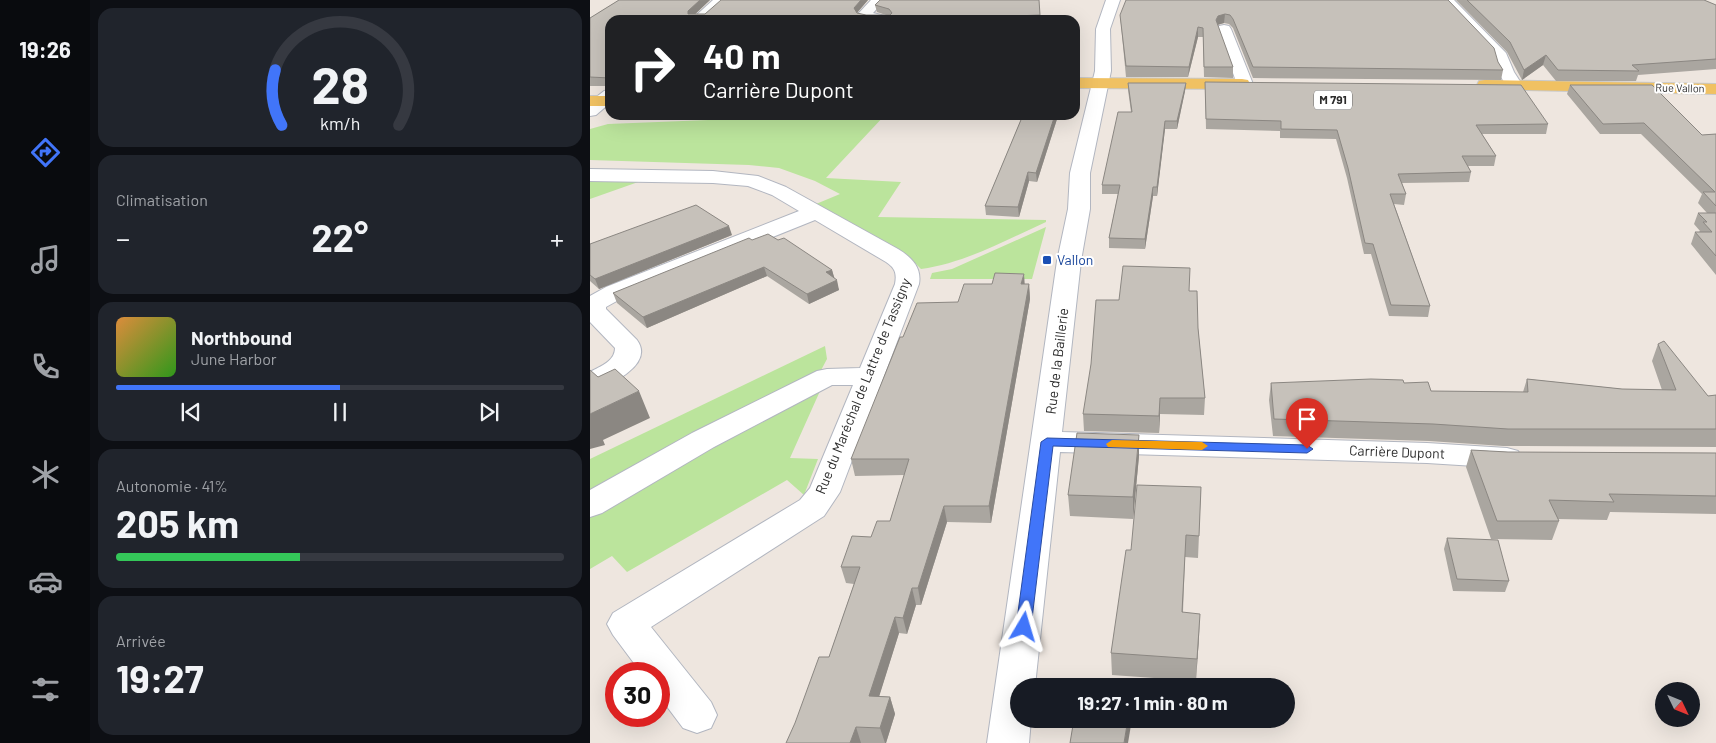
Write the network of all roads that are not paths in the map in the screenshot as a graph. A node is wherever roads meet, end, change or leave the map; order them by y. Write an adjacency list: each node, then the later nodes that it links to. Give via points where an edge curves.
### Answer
1 (721, 0): 5 (street)
2 (878, 0): 6 (street)
3 (1113, 0): 11 (street, Rue de la Baillerie, via 1102,37 1103,71)
4 (1447, 0): 9 (street, via 1501,56)
5 (704, 15)
6 (864, 15)
7 (1224, 28): 12 (street)
8 (1265, 84): 12 (main road)
9 (1515, 86): 10 (main road, Rue Vallon); 13 (main road, Rue Vallon, via 1471,92)
10 (1716, 89)
11 (1087, 91): 12 (main road); 18 (street, Rue de la Baillerie, via 1079,209)
12 (1247, 92)
13 (1716, 100)
14 (590, 175): 15 (street, Rue du Maréchal de Lattre de Tassigny, via 751,180)
15 (816, 212): 16 (street, Rue du Maréchal de Lattre de Tassigny, via 890,254 906,265 908,271 906,284); 17 (street, via 615,292 595,303 592,309 628,346 629,352 627,359 618,367)
16 (870, 376): 20 (street, via 827,377 703,440); 21 (street, Rue du Maréchal de Lattre de Tassigny, via 824,492 812,508 626,624)
17 (590, 382)
18 (1047, 442): 19 (street, Carrière Dupont); 22 (street, Rue de la Baillerie)
19 (1532, 458)
20 (590, 505)
21 (697, 715)
22 (1008, 743)

